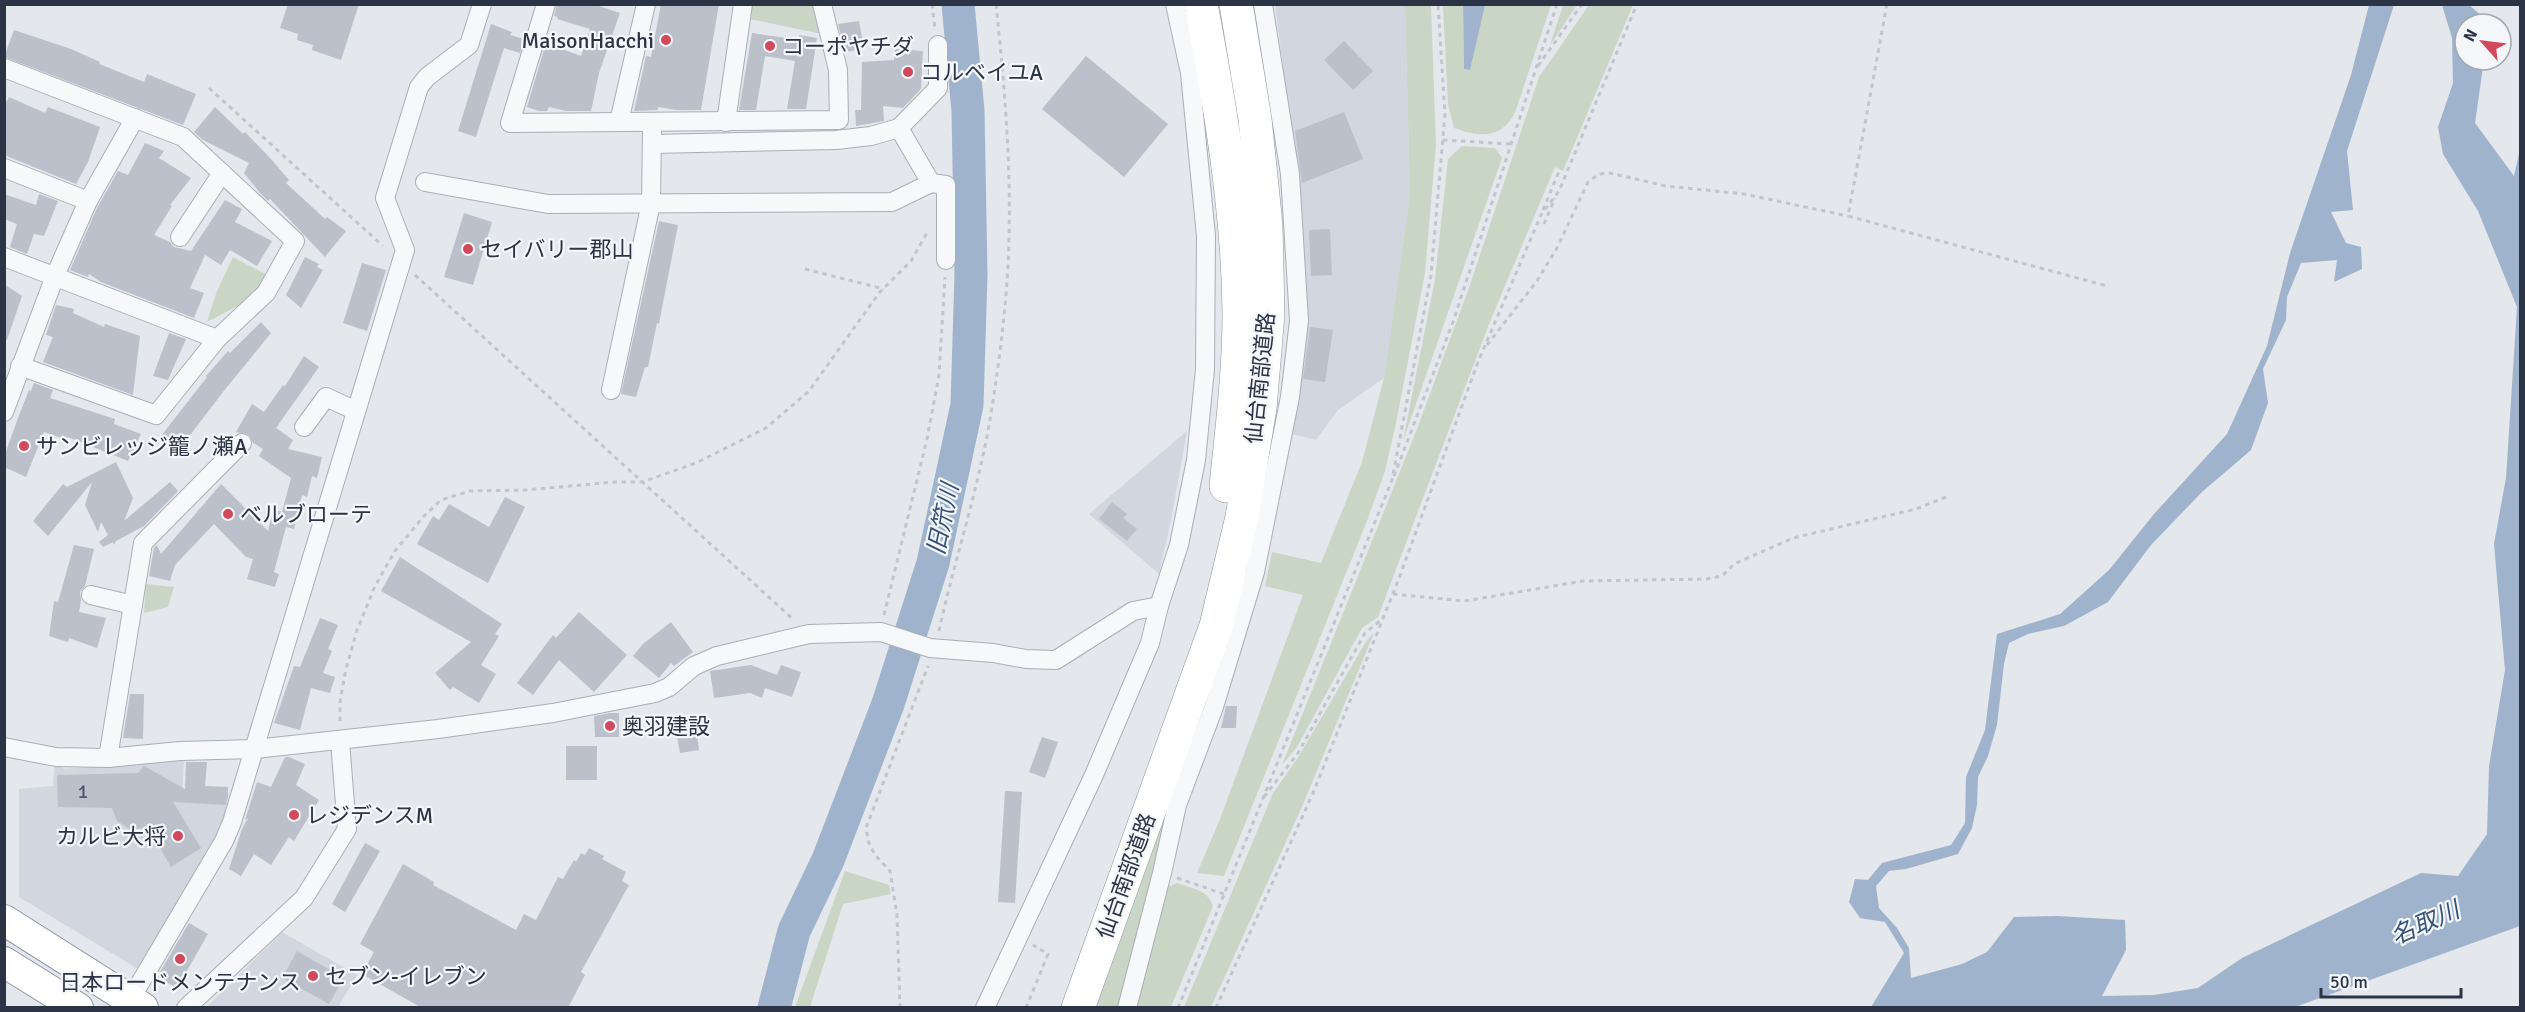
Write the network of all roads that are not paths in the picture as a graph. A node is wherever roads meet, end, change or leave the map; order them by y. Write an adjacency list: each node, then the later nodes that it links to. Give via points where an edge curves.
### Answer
1 (482, 4): 31 (street, via 469,45 427,77 412,109 386,198 405,250)
2 (546, 4): 13 (street, via 510,123)
3 (646, 4): 13 (street)
4 (743, 4): 14 (street)
5 (1175, 4): 37 (street, via 1190,73 1206,236 1205,369 1196,460 1179,545)
6 (1201, 4): 39 (highway, 仙台南部道路, via 1225,144 1239,312 1235,401 1223,515)
7 (1236, 4): 39 (highway, 仙台南部道路, via 1255,119 1266,225 1268,314 1260,408 1242,517 1216,626)
8 (1263, 4): 50 (street, via 1290,174 1299,321 1288,409 1255,572 1214,707 1177,805)
9 (821, 5): 14 (street, via 838,70 839,120)
10 (938, 45): 16 (street, via 938,88)
11 (4, 68): 12 (street)
12 (135, 118): 19 (street, via 183,137); 23 (street)
13 (619, 122): 15 (street)
14 (726, 122): 15 (street)
15 (652, 124): 17 (street)
16 (902, 133): 17 (street, via 836,140); 20 (street)
17 (653, 148): 22 (street)
18 (4, 168): 23 (street)
19 (222, 172): 24 (street); 28 (street, via 295,241 266,293)
20 (929, 180): 22 (street, via 892,202); 26 (street, via 946,185)
21 (425, 182): 22 (street, via 548,204)
22 (651, 200): 30 (street)
23 (88, 201): 27 (street)
24 (180, 237)
25 (4, 257): 27 (street)
26 (946, 260)
27 (55, 276): 28 (street); 29 (street)
28 (217, 339): 29 (street, via 156,415)
29 (20, 366): 32 (street)
30 (611, 390)
31 (356, 411): 33 (street, via 326,397); 41 (street)
32 (4, 412)
33 (304, 427)
34 (242, 443): 36 (street, via 143,543)
35 (91, 595): 36 (street)
36 (133, 605): 42 (street)
37 (1159, 606): 38 (street, via 1133,611 1056,660 1026,660 932,647 879,632 809,634 717,656 694,666 669,687 655,693 553,713); 48 (street, via 1150,643 1094,775)
38 (340, 741): 41 (street); 47 (street, via 347,829 304,898)
39 (1173, 743): 49 (highway, 仙台南部道路)
40 (4, 747): 42 (street, via 56,757)
41 (255, 749): 42 (street); 45 (street, via 224,841)
42 (108, 758)
43 (4, 920): 45 (highway)
44 (4, 962): 46 (highway)
45 (136, 1004)
46 (78, 1008)
47 (186, 1008)
48 (985, 1008)
49 (1078, 1008)
50 (1127, 1008)

